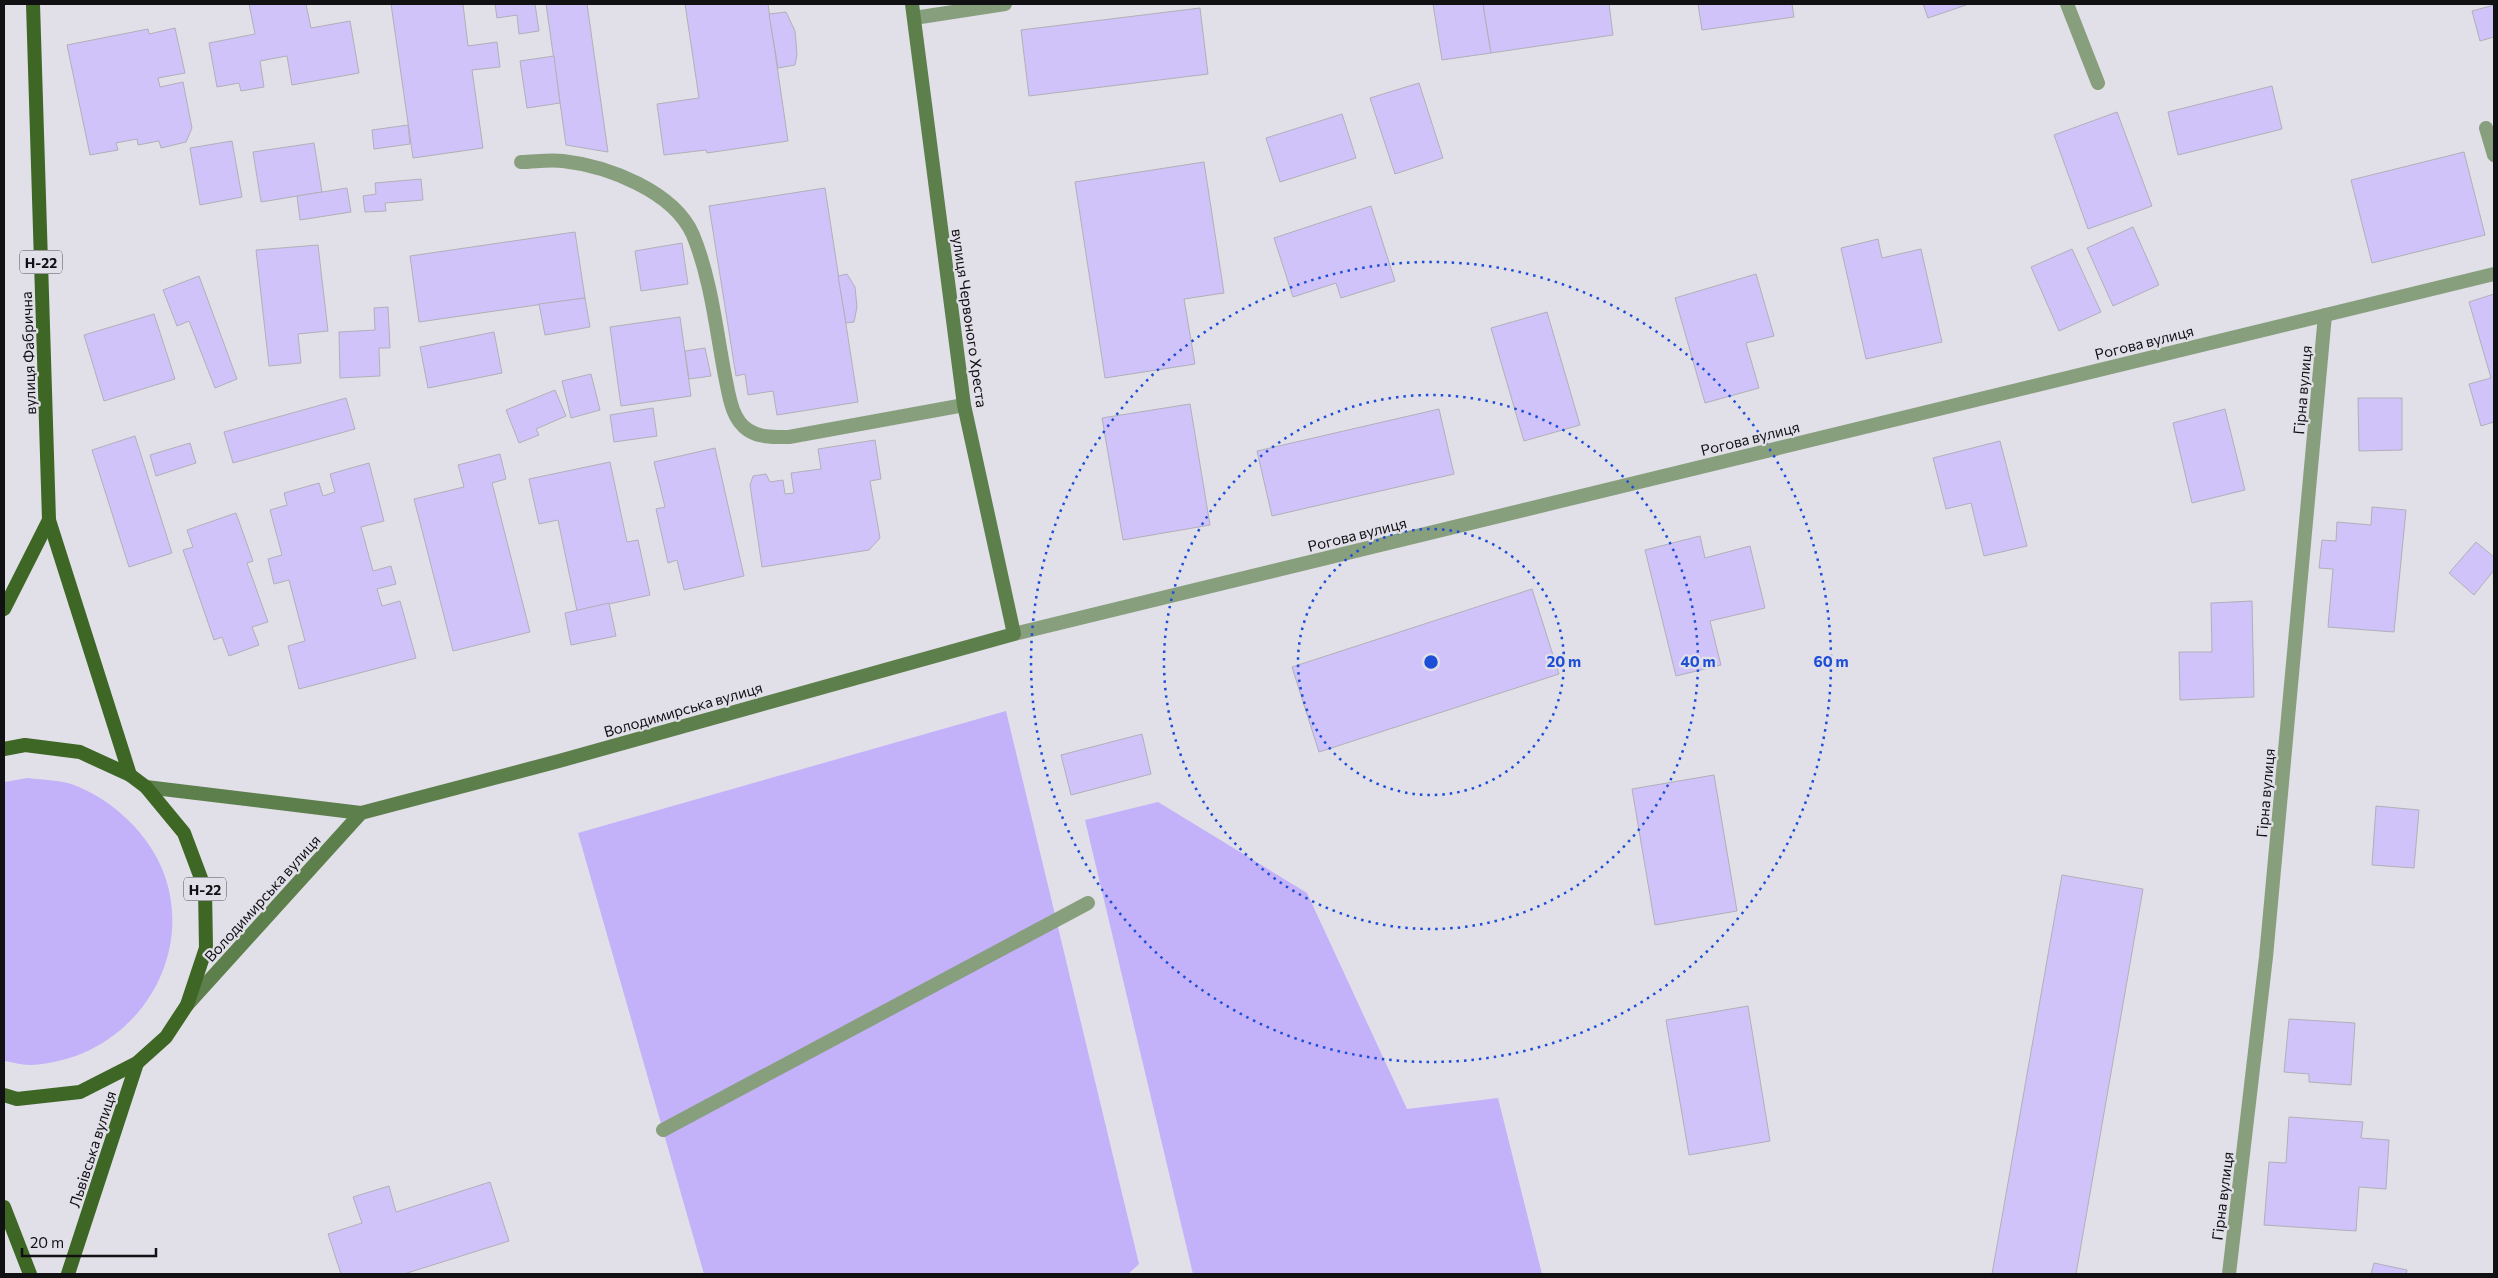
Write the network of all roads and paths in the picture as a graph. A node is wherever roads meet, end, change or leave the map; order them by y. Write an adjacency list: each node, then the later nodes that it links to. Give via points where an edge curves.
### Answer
1 (33, 4): 12 (main road, вулиця Фабрична / Н-22)
2 (1005, 4): 4 (street)
3 (2067, 4): 5 (street)
4 (913, 11): 11 (main road, вулиця Червоного Хреста)
5 (2098, 83)
6 (2486, 128): 7 (street)
7 (2494, 155)
8 (521, 162): 11 (street, via 562,161 603,169 644,187 673,207 692,233 702,262 732,407 747,430 770,438 788,437)
9 (2494, 274): 10 (street, Рогова вулиця)
10 (2325, 315): 14 (street, Рогова вулиця); 27 (street, Гірна вулиця, via 2266,958)
11 (964, 405): 14 (main road, вулиця Червоного Хреста)
12 (49, 520): 13 (main road, вулиця Фабрична / Н-22); 16 (main road, вулиця Фабрична / Н-22)
13 (4, 609)
14 (1014, 634): 18 (main road, Володимирська вулиця)
15 (4, 749): 16 (main road, via 25,745 80,752)
16 (130, 775): 17 (main road, Н-22)
17 (146, 787): 18 (main road, Володимирська вулиця); 20 (main road, Н-22, via 184,833 205,889 206,948)
18 (361, 813): 20 (main road, Володимирська вулиця)
19 (1088, 902): 23 (street)
20 (187, 1004): 21 (main road, Н-22, via 166,1037)
21 (137, 1063): 22 (main road, Н-22, via 80,1092 16,1099); 26 (main road, Львівська вулиця)
22 (4, 1095)
23 (663, 1130)
24 (4, 1207): 25 (main road)
25 (30, 1274)
26 (68, 1274)
27 (2229, 1274)

